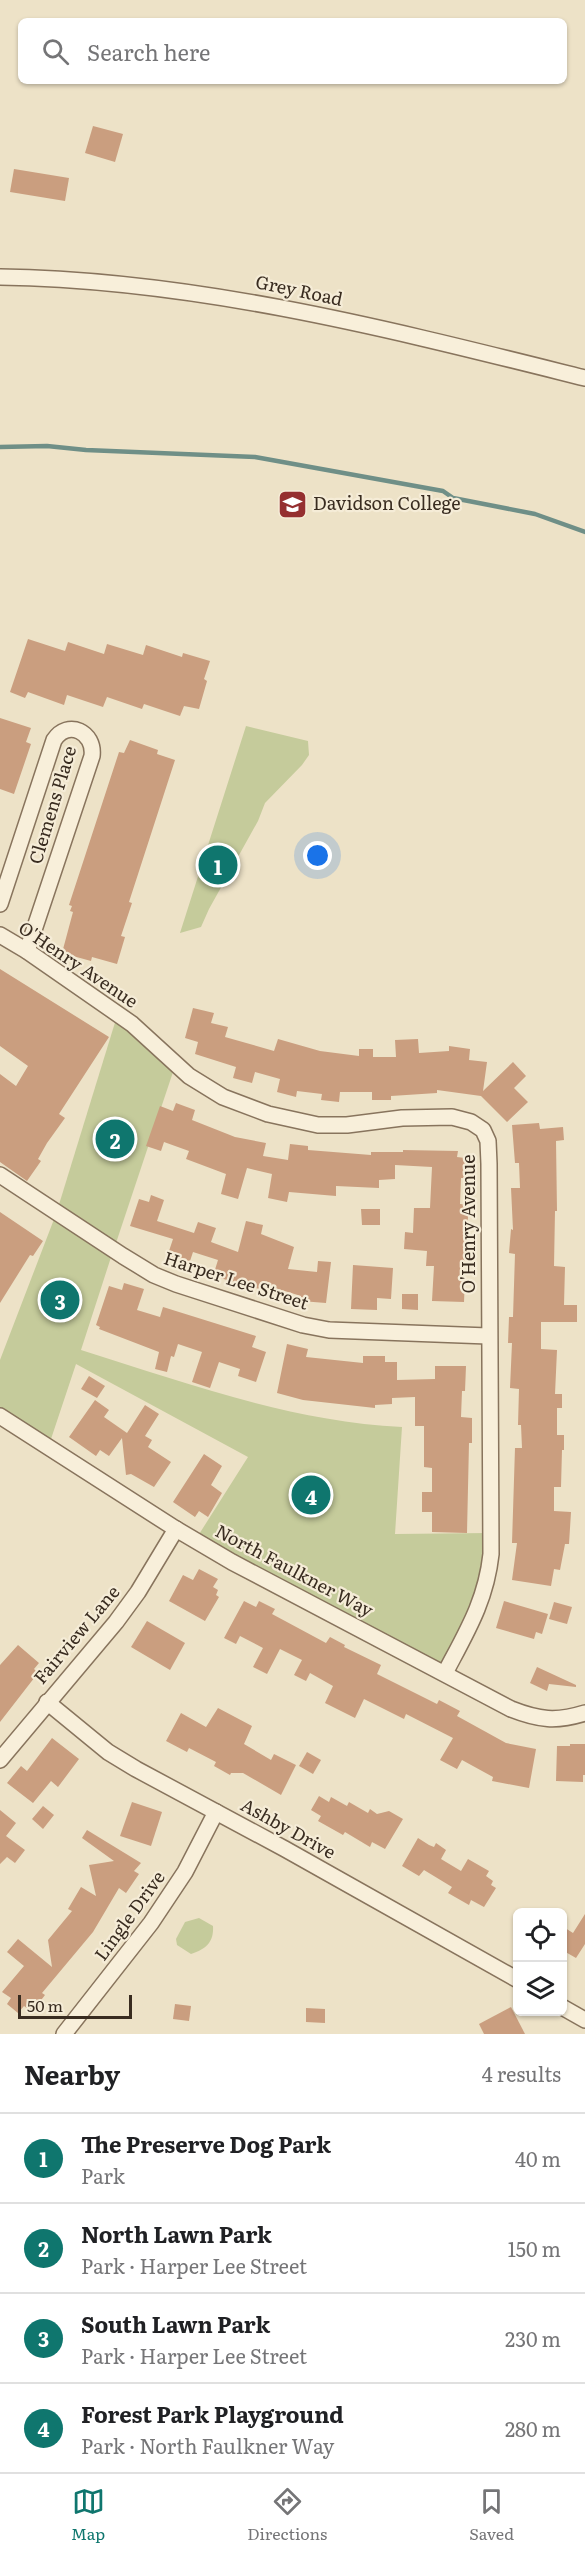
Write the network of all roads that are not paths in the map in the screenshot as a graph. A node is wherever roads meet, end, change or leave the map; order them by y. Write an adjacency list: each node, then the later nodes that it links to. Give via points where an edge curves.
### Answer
1 (0, 277): 2 (street, Grey Road, via 158,288 263,303)
2 (585, 378)
3 (0, 904): 5 (street, Clemens Place, via 54,740 66,730 83,733 90,739 92,756)
4 (0, 935): 5 (street, O'Henry Avenue)
5 (27, 951): 7 (street, O'Henry Avenue, via 132,1024 189,1076 244,1106 318,1125 426,1116 452,1117 483,1130 488,1141 489,1164)
6 (0, 1175): 7 (street, Harper Lee Street, via 123,1256 176,1284 329,1330)
7 (488, 1336): 10 (street, O'Henry Avenue, via 489,1573 478,1610)
8 (0, 1416): 9 (street, North Faulkner Way)
9 (176, 1529): 10 (street, North Faulkner Way); 11 (street, Fairview Lane, via 116,1622)
10 (445, 1673): 12 (street, North Faulkner Way, via 530,1716 568,1718)
11 (47, 1702): 13 (street, Fairview Lane); 14 (street, Ashby Drive, via 108,1752)
12 (585, 1713)
13 (0, 1760)
14 (216, 1812): 15 (street, Ashby Drive); 18 (street, Lingle Drive, via 185,1872 151,1923)
15 (513, 1977)
16 (567, 2010): 17 (street)
17 (585, 2020)
18 (64, 2034)

